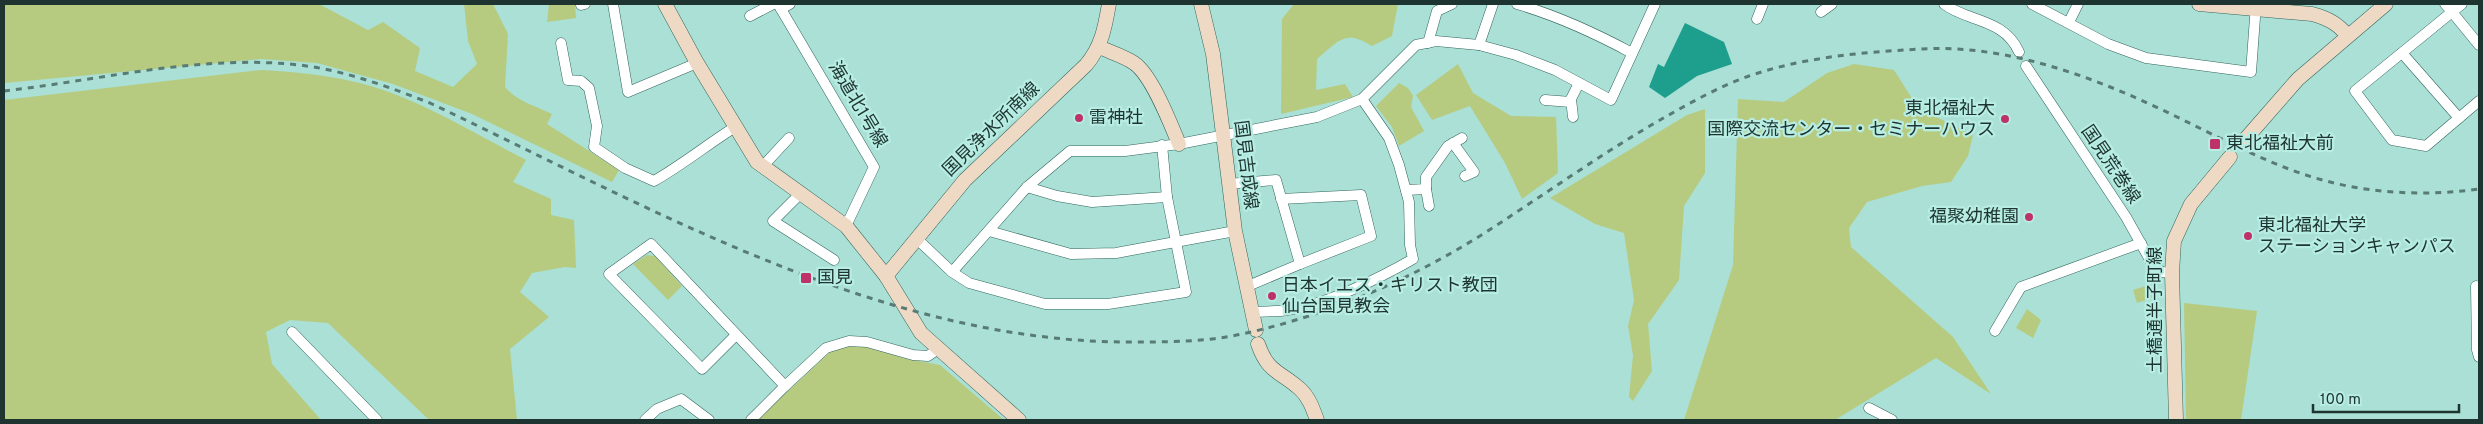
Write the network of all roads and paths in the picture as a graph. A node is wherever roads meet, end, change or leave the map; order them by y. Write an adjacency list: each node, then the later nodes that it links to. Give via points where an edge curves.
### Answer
1 (613, 4): 35 (street, via 628,92)
2 (665, 4): 35 (street)
3 (790, 4): 19 (street)
4 (1109, 4): 31 (street, 国見浄水所南線)
5 (1201, 4): 45 (street, 国見吉成線, via 1213,54)
6 (1452, 4): 28 (street, via 1437,11)
7 (1493, 4): 29 (street)
8 (1517, 4): 33 (street, via 1553,14)
9 (1653, 4): 33 (street)
10 (1763, 4): 24 (street)
11 (1832, 4): 21 (street)
12 (1944, 4): 32 (street, via 1980,18 2004,33 2016,44)
13 (2032, 4): 25 (street)
14 (2078, 4): 25 (street)
15 (2199, 4): 20 (street)
16 (2386, 4): 26 (street)
17 (2446, 4): 22 (street)
18 (2462, 4): 22 (street)
19 (777, 6): 23 (street); 61 (street, 海道北1号線, via 874,167)
20 (2256, 6): 25 (street, via 2251,72 2146,58 2108,44); 26 (street, via 2326,18)
21 (1821, 12)
22 (2452, 12): 30 (street); 34 (street)
23 (750, 16)
24 (1757, 19)
25 (2069, 22)
26 (2347, 35): 47 (street, via 2298,78)
27 (561, 43): 44 (street, via 568,80 580,81 589,88 597,126 594,147 625,168 654,181)
28 (1428, 43): 29 (street); 38 (street, via 1416,45)
29 (1479, 45): 37 (street, via 1547,67)
30 (2479, 45)
31 (1098, 47): 48 (street, via 1135,63 1141,70 1162,103); 64 (street, 国見浄水所南線, via 1086,64 965,180)
32 (2019, 52)
33 (1632, 53): 37 (street, via 1611,100)
34 (2402, 53): 43 (street); 43 (street, via 2355,91 2392,140 2426,146)
35 (697, 63): 44 (street)
36 (2026, 66): 66 (street, 国見荒巻線)
37 (1579, 83): 41 (street, via 1570,99)
38 (1362, 99): 45 (street, via 1317,117); 56 (street, via 1389,138)
39 (1545, 100): 41 (street)
40 (2479, 101): 43 (street)
41 (1572, 102): 42 (street)
42 (1573, 117)
43 (2459, 118)
44 (735, 127): 51 (street)
45 (1222, 135): 48 (street); 53 (street, 国見吉成線)
46 (789, 138): 51 (street)
47 (2242, 143)
48 (1179, 144): 49 (street)
49 (1162, 145): 54 (street, via 1125,151 1070,151); 58 (street)
50 (2230, 157): 70 (street, 土橋通半子町線, via 2184,216 2174,241)
51 (762, 167): 57 (street)
52 (1473, 172): 55 (street, via 1458,140 1448,146 1426,177)
53 (1228, 184): 59 (street, via 1276,180); 63 (street, 国見吉成線)
54 (1027, 187): 58 (street, via 1092,202); 62 (street)
55 (1426, 189): 56 (street); 60 (street)
56 (1406, 190): 74 (street, via 1413,259 1310,304 1288,310)
57 (801, 193): 61 (street); 67 (street, via 773,221)
58 (1167, 197): 65 (street)
59 (1282, 199): 68 (street); 68 (street, via 1361,195 1371,236)
60 (1429, 206)
61 (846, 226): 71 (street)
62 (989, 231): 65 (street, via 1071,254 1116,253); 69 (street)
63 (1235, 231): 65 (street); 72 (street, 国見吉成線)
64 (916, 238): 69 (street); 71 (street, 国見浄水所南線)
65 (1176, 242): 69 (street, via 1186,292 1108,304 1045,304 969,283)
66 (2142, 243): 70 (street, 国見荒巻線, via 2154,267); 76 (street, via 2021,287)
67 (834, 260)
68 (1300, 264): 72 (street)
69 (952, 272)
70 (2172, 273): 91 (street, 土橋通半子町線)
71 (886, 276): 80 (street, via 921,333)
72 (1248, 286): 74 (street, 国見吉成線)
73 (2476, 286): 81 (street)
74 (1253, 312): 75 (street, 国見吉成線)
75 (1256, 330)
76 (1995, 331)
77 (292, 332): 84 (street)
78 (736, 335): 78 (street, via 651,244 609,274 702,368); 82 (street)
79 (1258, 344): 89 (street, via 1263,360 1301,390)
80 (938, 349): 82 (street, via 928,356 913,355 867,342 849,342 826,348); 88 (street)
81 (2479, 357)
82 (785, 386): 87 (street)
83 (1869, 408): 90 (street)
84 (377, 420)
85 (646, 420): 86 (street, via 657,409 681,399)
86 (709, 420)
87 (751, 420)
88 (1019, 420)
89 (1317, 420)
90 (1892, 420)
91 (2176, 420)

